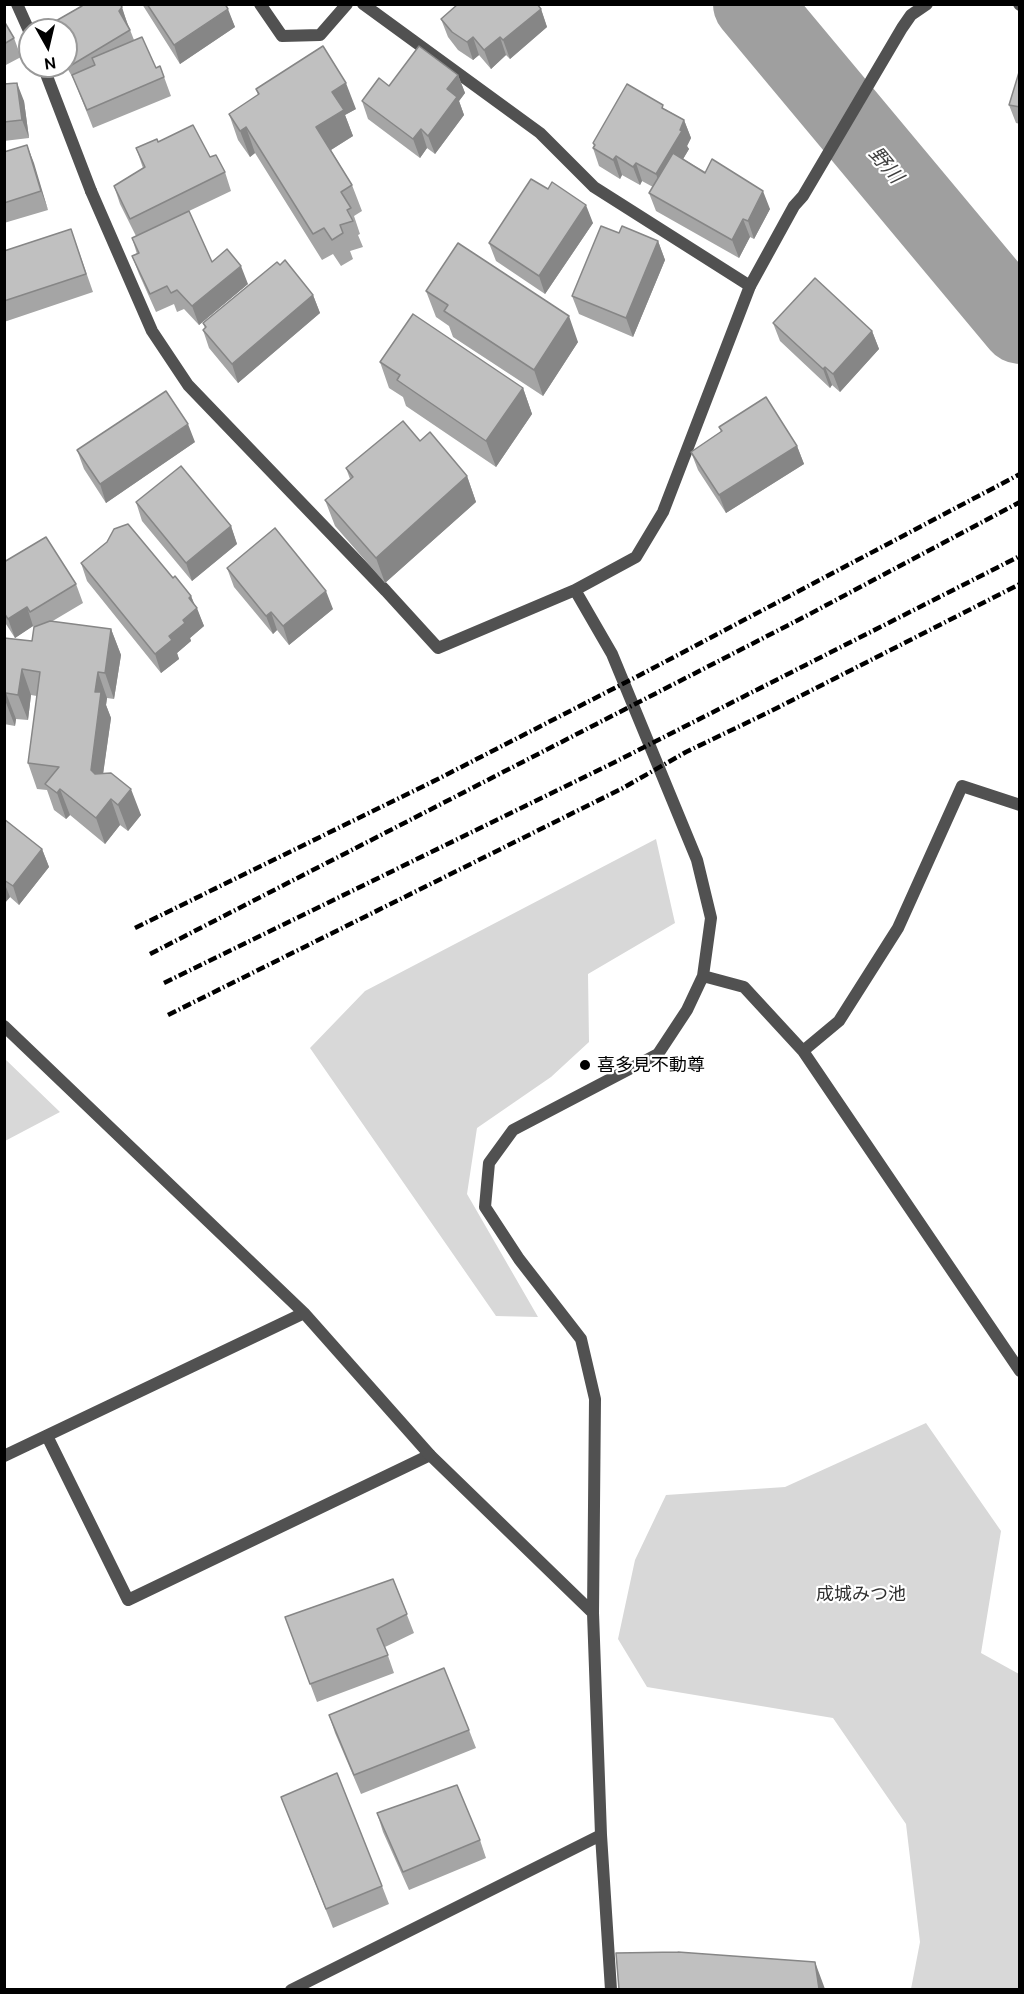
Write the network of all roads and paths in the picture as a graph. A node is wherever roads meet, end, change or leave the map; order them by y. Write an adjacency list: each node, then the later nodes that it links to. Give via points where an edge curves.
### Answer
1 (17, 4): 7 (street)
2 (260, 4): 3 (street, via 282,36 320,35)
3 (347, 4)
4 (363, 4): 9 (street, via 540,133 594,187)
5 (927, 4): 6 (street)
6 (909, 10): 9 (street)
7 (23, 18)
8 (48, 78): 10 (street, via 152,331 188,385 438,648)
9 (750, 286): 10 (street, via 663,512 636,557)
10 (575, 590): 12 (street, via 612,654 698,860 711,918)
11 (1020, 805): 14 (street, via 962,786 898,928 839,1021)
12 (702, 976): 14 (street, via 744,987); 20 (street, via 687,1010 658,1054 513,1131 489,1163 485,1207 581,1340 595,1399)
13 (4, 1026): 15 (street)
14 (803, 1051): 16 (street)
15 (304, 1313): 17 (street); 18 (street)
16 (1020, 1371)
17 (47, 1436): 18 (street, via 128,1600); 19 (street)
18 (430, 1455): 20 (street)
19 (4, 1456)
20 (593, 1613): 21 (street)
21 (601, 1835): 22 (street); 23 (street)
22 (291, 1989)
23 (611, 1989)

